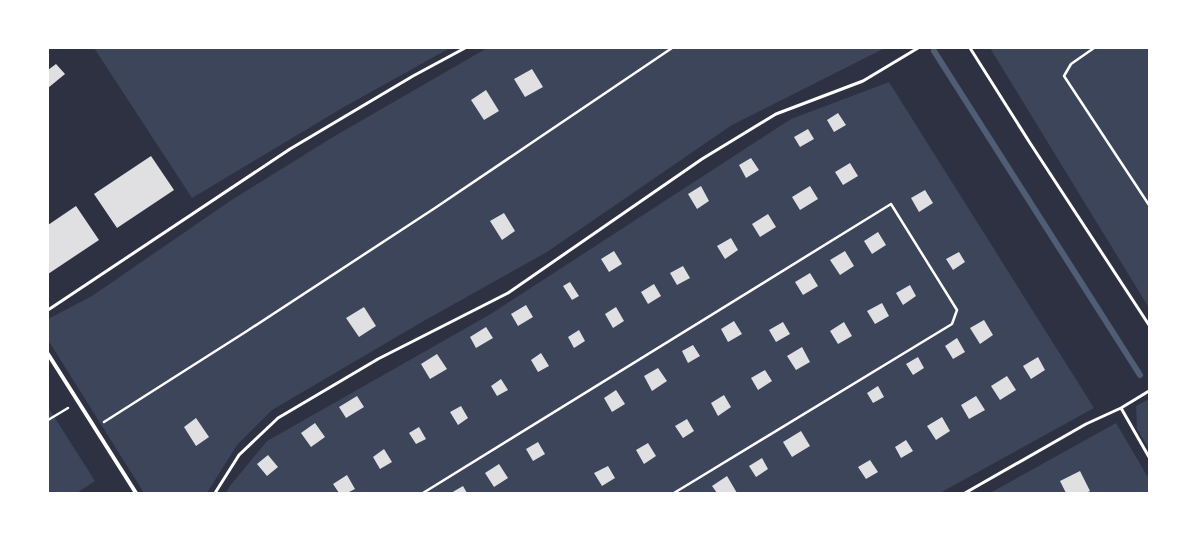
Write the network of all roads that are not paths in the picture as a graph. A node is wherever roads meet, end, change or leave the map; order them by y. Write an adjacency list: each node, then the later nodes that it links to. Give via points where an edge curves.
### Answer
1 (465, 48): 4 (lane, via 290,149)
2 (918, 48): 11 (lane, via 863,81 776,114 702,159 508,293 378,359 278,418 238,455)
3 (970, 48): 5 (lane)
4 (48, 310)
5 (1149, 324)
6 (48, 354): 10 (street)
7 (1149, 391): 8 (lane)
8 (1121, 408): 9 (lane); 12 (lane, via 1086,424)
9 (1149, 457)
10 (136, 493)
11 (215, 493)
12 (965, 493)

